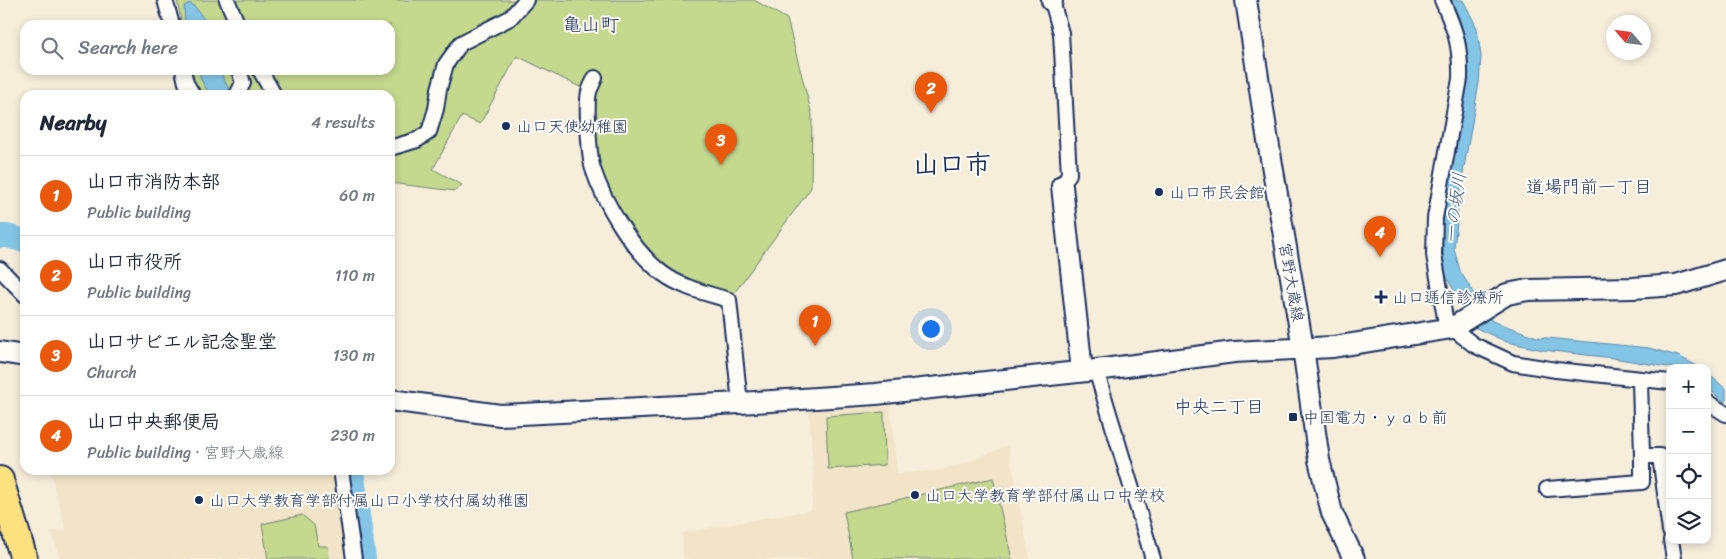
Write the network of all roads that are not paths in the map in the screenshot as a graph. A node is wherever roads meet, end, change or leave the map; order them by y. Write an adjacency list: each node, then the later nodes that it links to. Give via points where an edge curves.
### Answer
1 (165, 0): 7 (street)
2 (227, 0): 8 (street)
3 (526, 0): 16 (street, via 510,18 461,43 446,64 429,132 417,140)
4 (1053, 0): 17 (street, via 1061,33 1069,174)
5 (1246, 0): 22 (street, 宮野大歳線)
6 (1442, 0): 21 (street, via 1455,30 1460,79 1435,218 1434,255 1445,318)
7 (171, 20)
8 (232, 20)
9 (184, 75): 13 (street)
10 (241, 75): 14 (street, via 243,83)
11 (263, 75): 15 (street)
12 (595, 78): 29 (street, via 589,93 592,168 631,242 662,272 684,286 729,300)
13 (190, 90)
14 (240, 90)
15 (271, 90)
16 (395, 147)
17 (1062, 186): 25 (street)
18 (0, 269): 20 (street)
19 (1726, 270): 21 (street, via 1676,285 1528,290 1507,294)
20 (20, 289)
21 (1456, 326): 22 (street, via 1332,347); 26 (street, via 1474,345 1513,363)
22 (1303, 348): 25 (street, via 1234,352); 41 (street, 宮野大歳線, via 1319,460 1332,512)
23 (0, 352): 24 (street)
24 (20, 355)
25 (1089, 371): 29 (street, via 876,394); 40 (street)
26 (1640, 380): 27 (street); 32 (street)
27 (1666, 382)
28 (395, 401): 29 (street, via 500,415)
29 (740, 403)
30 (1711, 405): 31 (street)
31 (1726, 414)
32 (1642, 456): 35 (street, via 1642,482); 36 (street, via 1660,456)
33 (341, 475): 39 (street)
34 (0, 480): 38 (highway)
35 (1547, 489)
36 (1666, 501)
37 (1672, 544): 42 (street)
38 (24, 559)
39 (354, 559)
40 (1153, 559)
41 (1354, 559)
42 (1674, 559)

